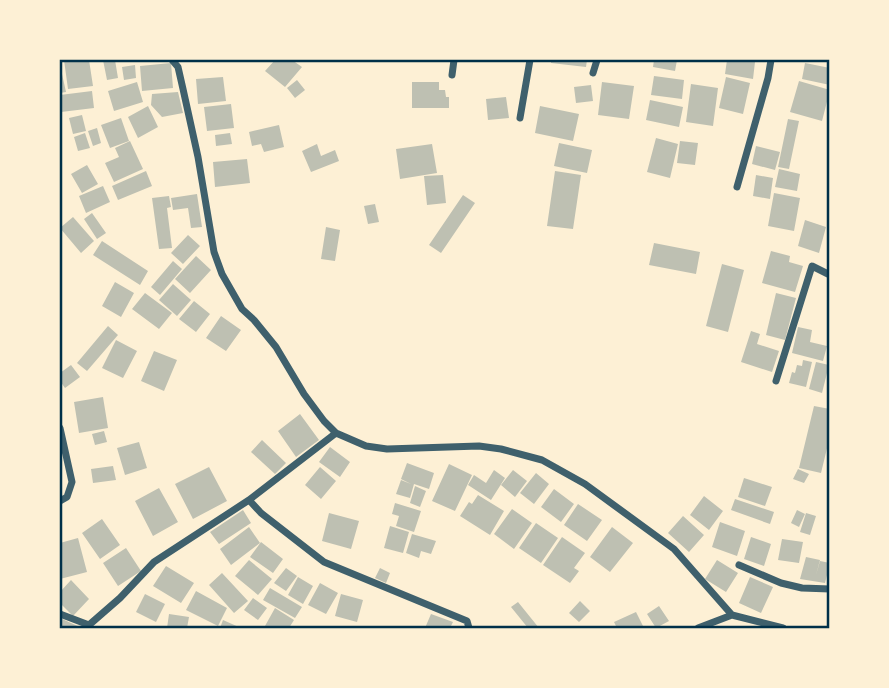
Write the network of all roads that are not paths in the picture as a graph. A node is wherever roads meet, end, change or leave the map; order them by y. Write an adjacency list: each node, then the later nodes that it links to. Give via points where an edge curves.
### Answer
1 (172, 60): 13 (street, via 178,67 222,274 242,309 276,347 304,394)
2 (454, 60): 7 (street)
3 (530, 60): 8 (street)
4 (597, 60): 6 (street)
5 (771, 60): 9 (street)
6 (593, 73)
7 (452, 75)
8 (520, 118)
9 (737, 187)
10 (830, 275): 11 (street, via 812,266)
11 (776, 381)
12 (60, 428): 15 (street, via 72,482 67,497)
13 (336, 433): 14 (street); 19 (street, via 387,449 479,446 542,460 585,484 674,550)
14 (249, 500): 18 (street, via 154,562 89,625); 20 (street, via 324,562 467,621)
15 (60, 501)
16 (739, 565): 17 (street, via 781,583)
17 (830, 589)
18 (60, 614)
19 (732, 615): 21 (street); 22 (street)
20 (469, 628)
21 (698, 628)
22 (783, 628)

